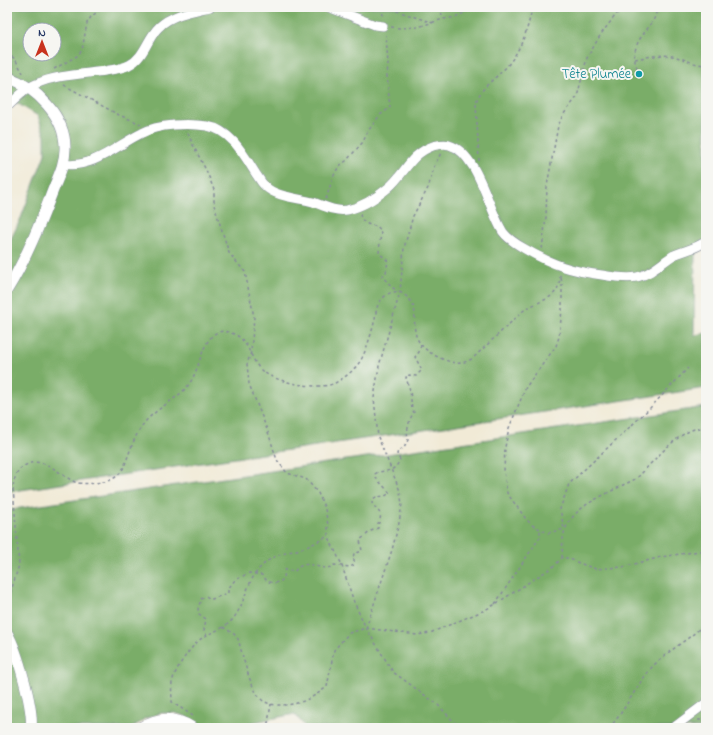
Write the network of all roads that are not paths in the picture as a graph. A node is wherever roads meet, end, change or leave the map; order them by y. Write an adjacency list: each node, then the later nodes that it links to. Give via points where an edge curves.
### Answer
1 (210, 7): 5 (street, via 180,15 159,26 141,55 128,66 58,78)
2 (328, 7): 3 (street)
3 (383, 26)
4 (7, 77): 5 (street)
5 (32, 86): 6 (street); 7 (street, via 59,122 66,148)
6 (7, 106)
7 (63, 164): 8 (street, via 81,164 103,156 138,134 155,128 208,126 218,129 236,144 265,186 273,192 324,207 344,210 369,202 390,187 409,162 421,152 445,144 462,153 475,170 504,233 520,246 560,266 578,272 620,278 639,277 675,255); 9 (street, via 22,264)
8 (706, 241)
9 (7, 290)
10 (7, 633): 13 (street, via 24,683)
11 (706, 703): 15 (street)
12 (194, 724): 14 (main road, via 170,720 154,722)
13 (31, 728)
14 (142, 728)
15 (672, 728)

